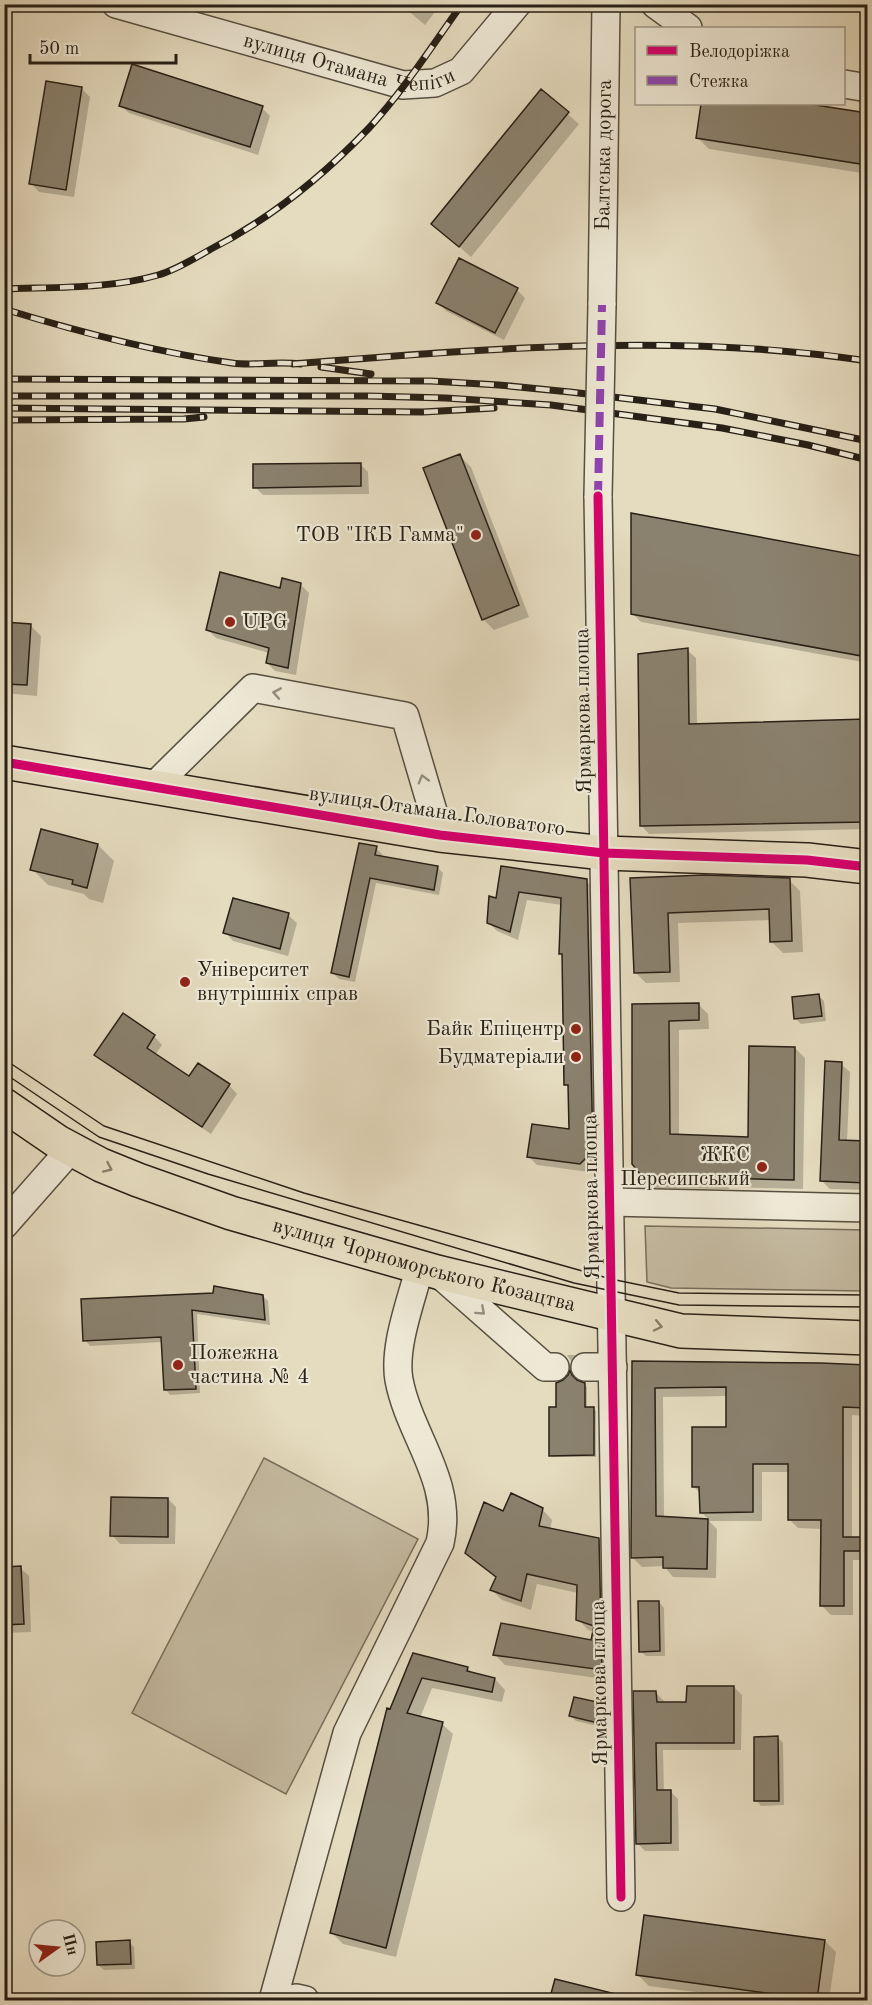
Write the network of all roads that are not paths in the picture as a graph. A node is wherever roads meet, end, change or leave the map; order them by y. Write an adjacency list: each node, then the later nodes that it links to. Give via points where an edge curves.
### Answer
1 (517, 4): 4 (street, вулиця Отамана Чепіги, via 460,71 435,83 403,85)
2 (606, 4): 8 (street, Балтська дорога, bridge)
3 (656, 4): 5 (street)
4 (116, 5)
5 (687, 27)
6 (845, 84): 7 (street)
7 (867, 88)
8 (598, 496): 12 (street, Ярмаркова площа)
9 (4, 762): 10 (main road, вулиця Отамана Головатого)
10 (153, 787): 11 (main road, вулиця Отамана Головатого); 11 (street, one-way to 10, via 405,716 253,688)
11 (440, 835): 12 (main road, вулиця Отамана Головатого)
12 (604, 853): 13 (main road, вулиця Отамана Головатого); 16 (street, Ярмаркова площа)
13 (867, 867)
14 (4, 1105): 15 (main road, вулиця Чорноморського Козацтва)
15 (71, 1149): 18 (street); 19 (main road, вулиця Чорноморського Козацтва, one-way to 19, via 138,1180 231,1213)
16 (610, 1202): 17 (street); 20 (street, Ярмаркова площа)
17 (867, 1208)
18 (4, 1225)
19 (429, 1269): 20 (main road, вулиця Чорноморського Козацтва); 22 (street, one-way to 22, via 545,1368); 26 (street, via 402,1338 399,1378 440,1489 444,1526 440,1543 347,1733)
20 (611, 1315): 21 (main road, вулиця Чорноморського Козацтва, one-way to 21, via 688,1332); 24 (street, Ярмаркова площа)
21 (867, 1338)
22 (555, 1367)
23 (585, 1367): 24 (street)
24 (613, 1367): 25 (street, Ярмаркова площа)
25 (621, 1897)
26 (273, 2001)
27 (284, 2001): 28 (street)
28 (305, 2001)

